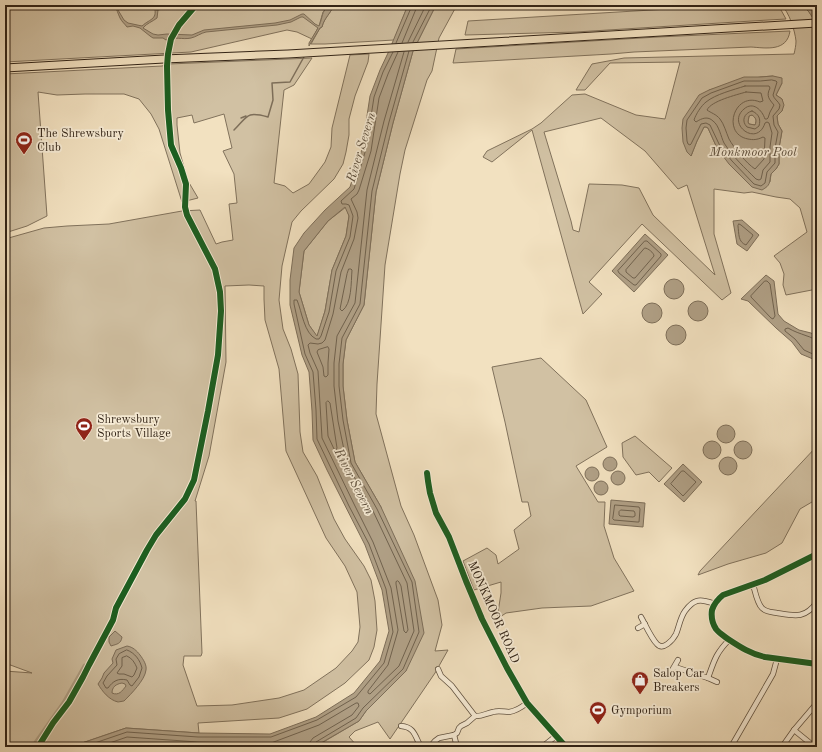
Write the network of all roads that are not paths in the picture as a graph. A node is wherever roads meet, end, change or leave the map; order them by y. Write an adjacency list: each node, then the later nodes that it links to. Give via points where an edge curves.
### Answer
1 (817, 23): 2 (highway)
2 (5, 68)
3 (428, 473): 22 (street, MONKMOOR ROAD, via 436,513 449,537 487,629)
4 (817, 554): 5 (street)
5 (753, 584): 6 (street, via 723,595); 7 (street, via 760,605 766,610 801,615)
6 (715, 604): 9 (street, via 702,600 691,604 671,640 659,648); 11 (street, via 712,614 714,624)
7 (817, 604)
8 (641, 617): 9 (street)
9 (645, 624): 10 (street)
10 (638, 628)
11 (729, 640): 12 (street, via 752,653); 20 (street, via 716,656)
12 (777, 659): 14 (street); 35 (street, via 773,674)
13 (678, 660): 15 (street)
14 (817, 664)
15 (675, 667): 17 (street); 20 (street)
16 (438, 669): 18 (street)
17 (671, 672)
18 (440, 674): 19 (street); 24 (street)
19 (434, 677)
20 (708, 678): 21 (street)
21 (717, 682)
22 (526, 703): 24 (street, via 510,712 497,711); 28 (street, MONKMOOR ROAD)
23 (817, 703): 26 (street)
24 (474, 716): 27 (street)
25 (403, 725): 31 (street, via 412,730)
26 (794, 730): 29 (street); 36 (street)
27 (454, 735): 30 (street); 32 (street, via 439,738)
28 (556, 736): 33 (street); 34 (street, MONKMOOR ROAD)
29 (810, 743)
30 (456, 744)
31 (421, 747)
32 (430, 747)
33 (542, 747)
34 (566, 747)
35 (731, 747)
36 (782, 747)

